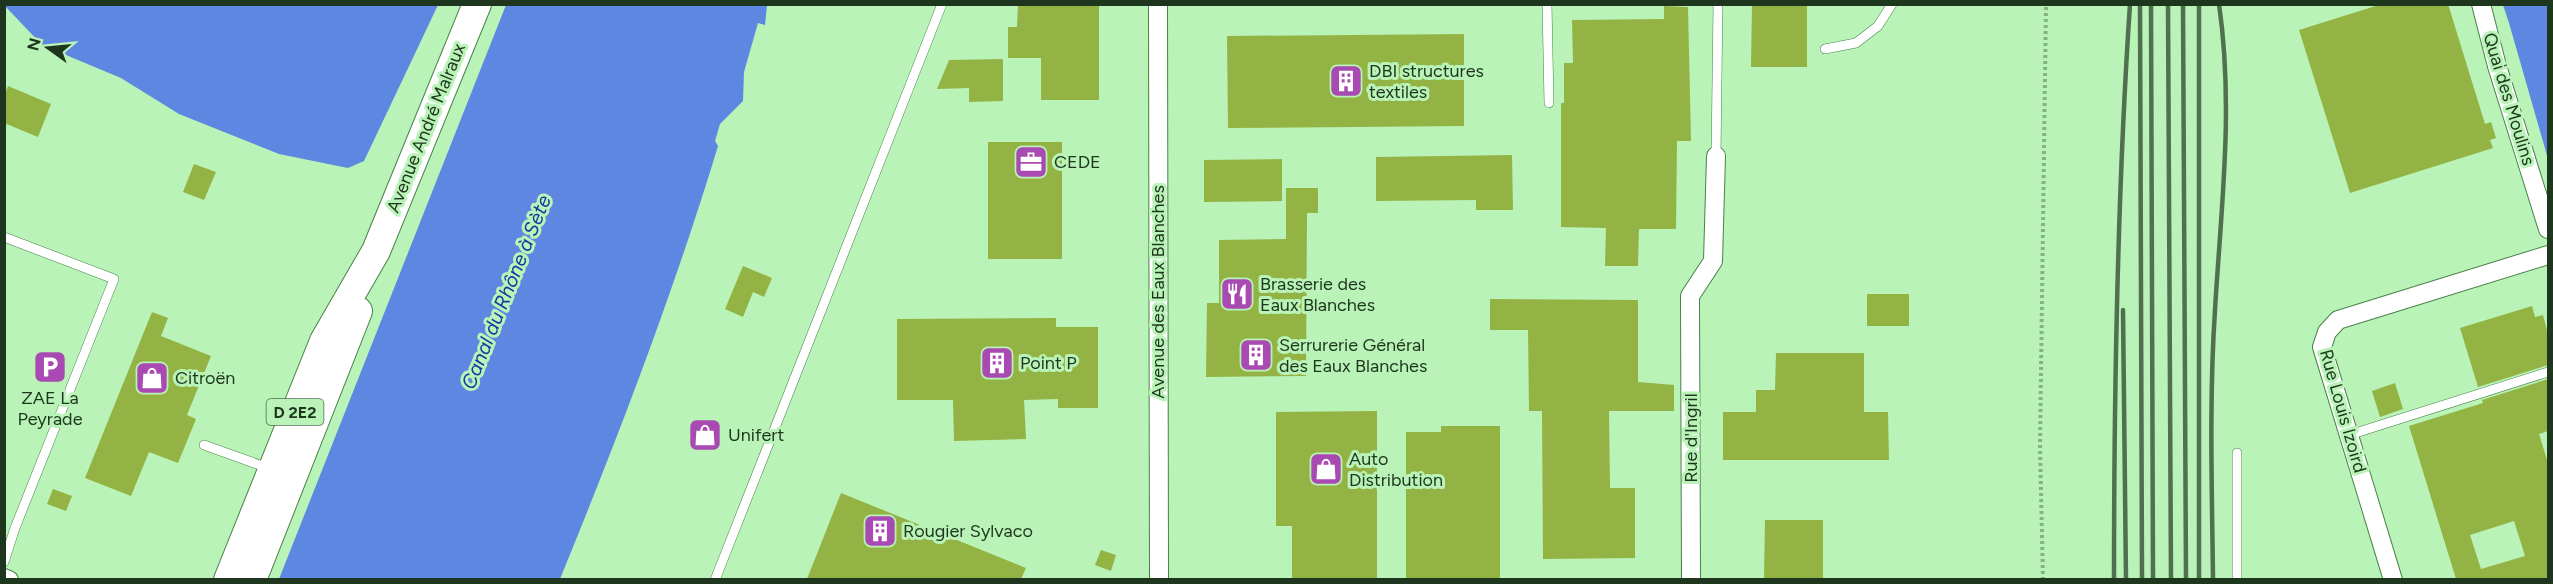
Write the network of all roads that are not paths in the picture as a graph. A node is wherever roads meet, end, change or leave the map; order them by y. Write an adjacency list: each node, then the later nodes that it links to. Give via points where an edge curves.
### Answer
1 (477, 4): 18 (main road, Avenue André Malraux / D 2E2, via 376,251 324,341)
2 (942, 4): 24 (lane)
3 (1158, 4): 25 (street, Avenue des Eaux Blanches)
4 (1547, 4): 9 (lane)
5 (1718, 4): 10 (lane)
6 (1892, 4): 8 (lane, via 1878,26 1856,43)
7 (2481, 4): 11 (street, Quai des Moulins)
8 (1825, 49)
9 (1548, 103)
10 (1716, 156): 26 (street, Rue d'Ingril, via 1713,261 1690,296)
11 (2548, 229)
12 (4, 237): 19 (lane, via 114,279)
13 (2548, 255): 15 (street, Rue Louis Izoird, via 2338,320 2327,332 2322,347)
14 (2548, 372): 15 (lane)
15 (2349, 435): 28 (street, Rue Louis Izoird)
16 (204, 445): 18 (lane)
17 (2237, 453): 27 (lane)
18 (283, 473): 22 (main road, D 2E2); 23 (main road, D 2E2)
19 (4, 562)
20 (4, 578): 21 (street)
21 (9, 579)
22 (228, 579)
23 (252, 579)
24 (715, 579)
25 (1159, 579)
26 (1691, 579)
27 (2237, 579)
28 (2393, 579)

